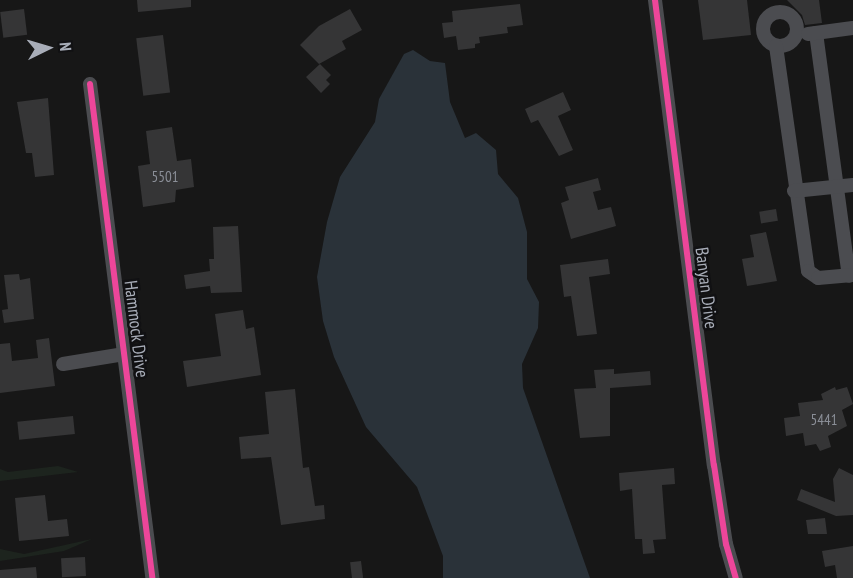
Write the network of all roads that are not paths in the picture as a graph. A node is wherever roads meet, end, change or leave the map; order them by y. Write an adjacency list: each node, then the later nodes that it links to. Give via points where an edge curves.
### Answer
1 (655, 0): 14 (street, Banyan Drive, via 712,456 726,544)
2 (853, 28): 3 (street)
3 (816, 33): 4 (street); 8 (street)
4 (796, 36): 5 (street, via 790,43); 5 (street, via 794,19 784,13 773,14 765,22 764,34)
5 (776, 46): 9 (street)
6 (90, 84): 11 (street, Hammock Drive)
7 (853, 184): 8 (street)
8 (836, 187): 9 (street); 10 (street)
9 (794, 191): 10 (street, via 808,271 818,278)
10 (851, 275)
11 (123, 354): 12 (street); 13 (street, Hammock Drive)
12 (63, 364)
13 (152, 578)
14 (736, 578)

